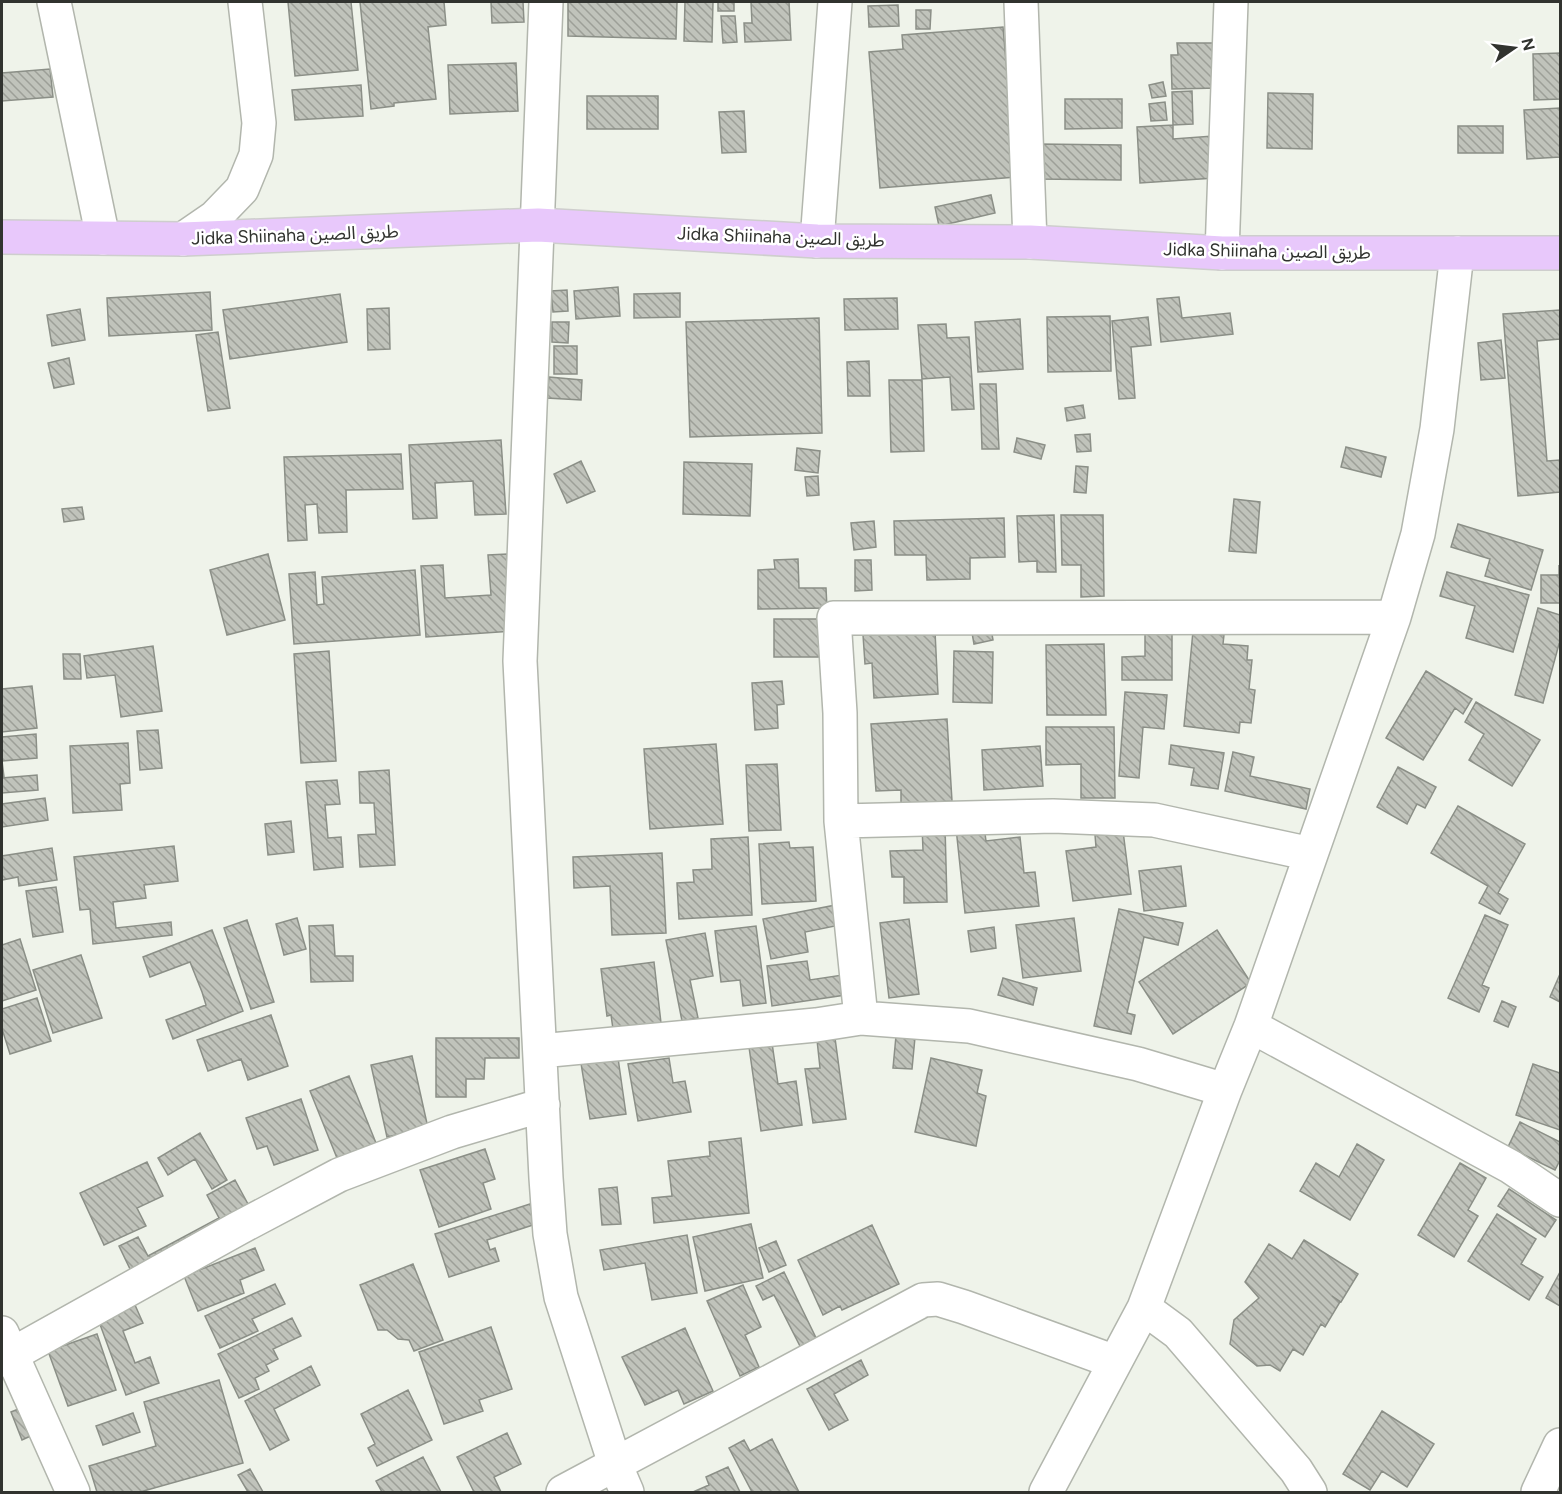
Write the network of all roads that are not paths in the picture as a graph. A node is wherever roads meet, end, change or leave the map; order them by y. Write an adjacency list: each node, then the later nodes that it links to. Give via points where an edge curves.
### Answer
1 (54, 2): 9 (street)
2 (245, 2): 10 (street, via 259,123 256,155 242,189 215,218)
3 (546, 2): 7 (street)
4 (835, 2): 11 (street)
5 (1021, 2): 12 (street)
6 (1231, 2): 13 (street)
7 (538, 225): 10 (main road, Jidka Shiinaha طريق الصين); 11 (main road, Jidka Shiinaha طريق الصين); 21 (street, via 520,661)
8 (2, 237): 9 (main road, Jidka Shiinaha طريق الصين)
9 (103, 238): 10 (main road, Jidka Shiinaha طريق الصين)
10 (183, 239)
11 (817, 241): 12 (main road, Jidka Shiinaha طريق الصين)
12 (1030, 242): 13 (main road, Jidka Shiinaha طريق الصين)
13 (1222, 253): 14 (main road, Jidka Shiinaha طريق الصين)
14 (1457, 253): 15 (main road, Jidka Shiinaha طريق الصين); 16 (street, via 1437,429 1418,534)
15 (1560, 254)
16 (1394, 616): 17 (street, via 834,618); 18 (street)
17 (841, 821): 18 (street, via 1053,816 1154,820); 19 (street)
18 (1311, 854): 20 (street)
19 (861, 1018): 21 (street); 22 (street, via 969,1026 1138,1064)
20 (1251, 1026): 22 (street); 24 (street, via 1511,1167)
21 (540, 1050): 23 (street)
22 (1225, 1090): 25 (street)
23 (543, 1105): 26 (street, via 452,1132 339,1175); 29 (street, via 550,1234 561,1297)
24 (1560, 1200)
25 (1144, 1308): 27 (street); 33 (street, via 1178,1333 1296,1470)
26 (4, 1349): 30 (street)
27 (1115, 1362): 29 (street, via 964,1306 938,1299 922,1300); 32 (street)
28 (1560, 1445): 34 (street)
29 (621, 1478): 31 (street)
30 (73, 1492)
31 (563, 1492)
32 (1046, 1492)
33 (1310, 1492)
34 (1538, 1492)

